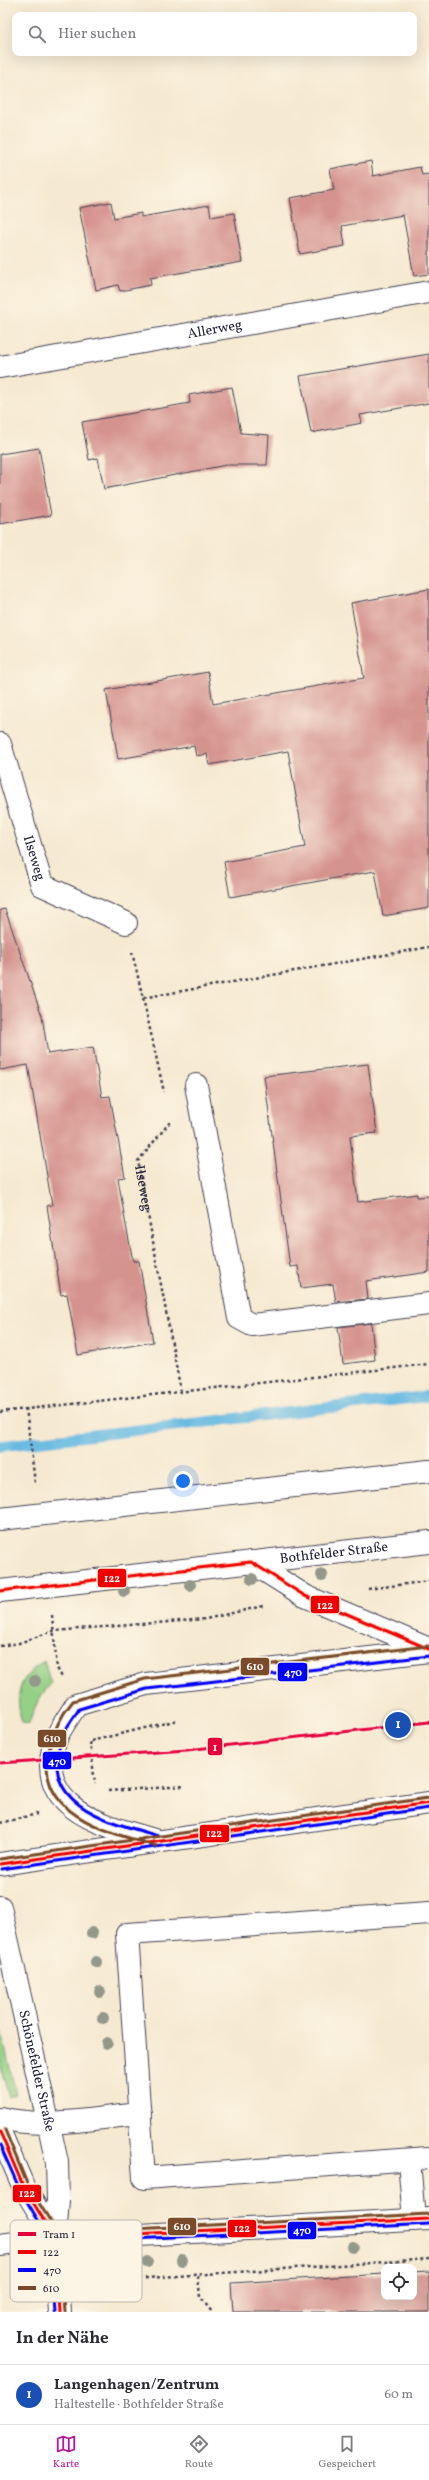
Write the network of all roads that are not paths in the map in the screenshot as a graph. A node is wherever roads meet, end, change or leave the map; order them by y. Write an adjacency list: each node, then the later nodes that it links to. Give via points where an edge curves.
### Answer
1 (429, 292): 2 (street, Allerweg)
2 (0, 367)
3 (0, 744): 4 (street, Ilseweg, via 42,885)
4 (126, 923)
5 (196, 1085): 6 (street, via 239,1318 252,1325)
6 (429, 1304)
7 (429, 1471): 8 (street)
8 (0, 1519)
9 (429, 1542): 10 (street, Bothfelder Straße)
10 (251, 1562): 11 (street, Bothfelder Straße); 12 (street, via 305,1596)
11 (0, 1591)
12 (429, 1650): 14 (street, via 146,1684 76,1705 57,1736 52,1761 54,1782 66,1804 101,1824)
13 (429, 1803): 14 (street)
14 (158, 1841): 15 (street)
15 (0, 1864)
16 (0, 1907): 20 (street, Schönefelder Straße)
17 (429, 1913): 18 (street, via 127,1934)
18 (140, 2114): 20 (street); 22 (street, via 144,2178)
19 (0, 2118): 20 (street, via 18,2122)
20 (49, 2123): 24 (street, Schönefelder Straße, via 57,2162)
21 (0, 2132): 23 (street, Schönefelder Straße, via 24,2188)
22 (419, 2159): 25 (street)
23 (44, 2220)
24 (56, 2220)
25 (421, 2220): 26 (street)
26 (142, 2235)
27 (10, 2243): 28 (street)
28 (0, 2244)
29 (59, 2302): 30 (street, Schönefelder Straße)
30 (60, 2312)

